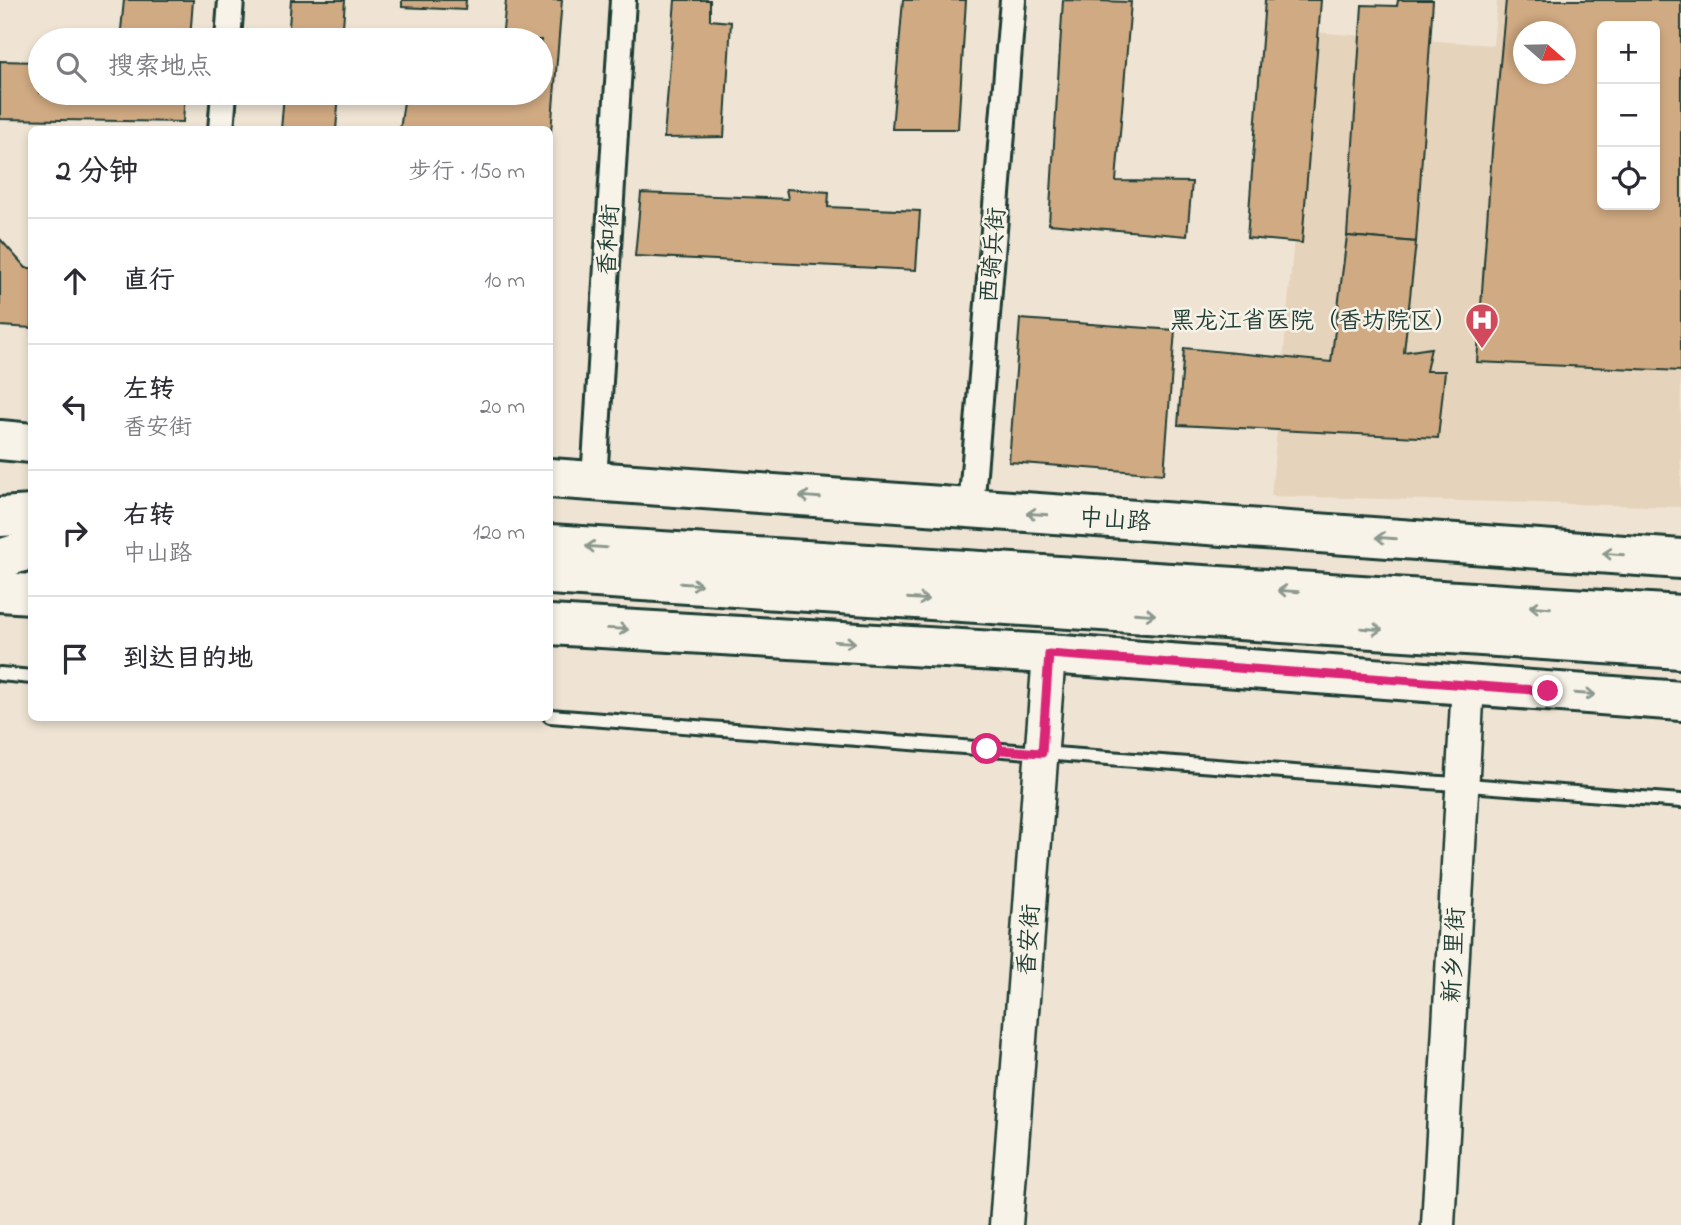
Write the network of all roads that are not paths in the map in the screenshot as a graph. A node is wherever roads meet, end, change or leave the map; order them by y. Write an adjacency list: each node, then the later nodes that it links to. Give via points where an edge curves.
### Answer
1 (232, 0): 4 (street)
2 (623, 0): 10 (street, 香和街)
3 (1013, 0): 11 (street, 西骑兵街)
4 (229, 28)
5 (223, 105): 6 (street)
6 (221, 126)
7 (0, 440): 8 (main road)
8 (28, 443)
9 (553, 478): 10 (main road, 中山路)
10 (594, 481): 11 (main road, 中山路, one-way to 10)
11 (971, 509): 17 (main road, 中山路, one-way to 11)
12 (28, 515): 13 (main road)
13 (0, 517)
14 (553, 544): 21 (main road, one-way to 14)
15 (28, 550): 16 (main road)
16 (0, 559)
17 (1681, 559)
18 (553, 575): 23 (main road, one-way to 23)
19 (0, 592): 20 (main road)
20 (28, 594)
21 (1681, 615)
22 (553, 625): 24 (main road, one-way to 24)
23 (1681, 649)
24 (1049, 654): 27 (main road); 30 (street, 香安街)
25 (0, 674): 26 (lane)
26 (28, 677)
27 (1468, 684): 28 (main road, one-way to 28); 31 (street, 新乡里街)
28 (1681, 701)
29 (553, 716): 30 (lane)
30 (1042, 753): 31 (lane); 33 (street, 香安街)
31 (1463, 785): 32 (lane); 34 (street, 新乡里街)
32 (1681, 801)
33 (1006, 1225)
34 (1438, 1225)

